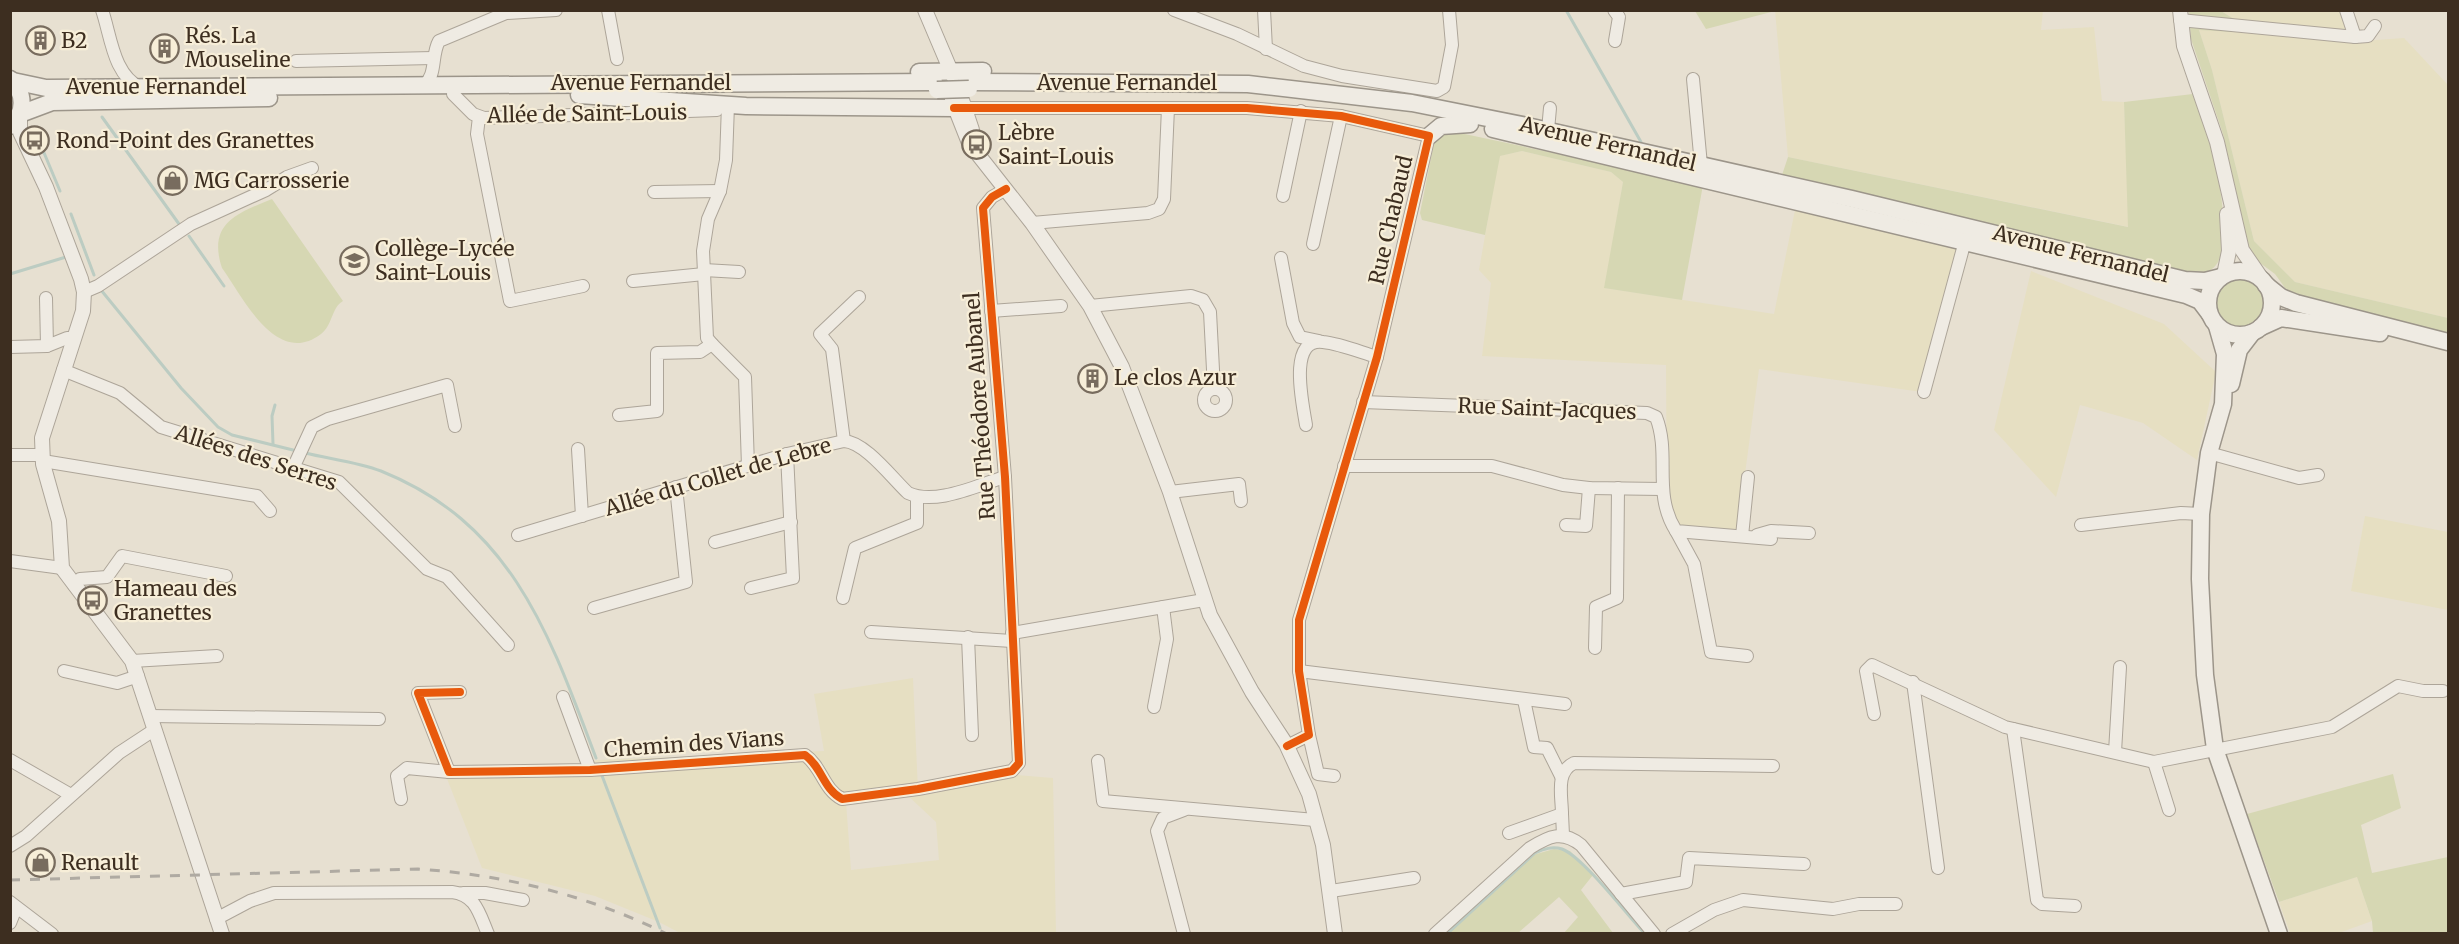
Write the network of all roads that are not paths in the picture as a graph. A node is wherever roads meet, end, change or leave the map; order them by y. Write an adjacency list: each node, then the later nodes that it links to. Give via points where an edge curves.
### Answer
1 (102, 10): 22 (street, via 112,51 132,82)
2 (556, 10): 10 (street)
3 (608, 10): 17 (street)
4 (925, 10): 23 (street)
5 (1174, 10): 15 (street, via 1237,34)
6 (1264, 10): 15 (street)
7 (1449, 10): 15 (street, via 1452,45 1444,87 1437,91 1341,76)
8 (1614, 10): 14 (street, via 1618,17)
9 (2346, 10): 13 (street)
10 (506, 12): 16 (street, via 439,41)
11 (2180, 15): 13 (street); 40 (street, via 2184,46)
12 (2375, 26): 13 (street, via 2368,36)
13 (2355, 37)
14 (1615, 41)
15 (1266, 50)
16 (433, 58): 18 (street); 21 (street, via 432,74)
17 (617, 59)
18 (296, 61)
19 (1693, 79): 38 (street)
20 (12, 80): 22 (main road, Avenue Fernandel, via 46,88); 32 (main road, via 22,97)
21 (424, 85): 22 (main road, Avenue Fernandel); 23 (main road, Avenue Fernandel)
22 (141, 88)
23 (953, 88): 25 (main road, Avenue Fernandel); 26 (main road); 27 (street, Rue Chabaud); 33 (main road, Avenue Fernandel, via 1275,94 1386,108); 34 (main road, Avenue Fernandel, via 1185,82 1313,90); 41 (street, via 969,143)
24 (453, 94): 25 (main road, Avenue Fernandel); 30 (street, Allée de Saint-Louis); 32 (main road, Avenue Fernandel, via 52,102)
25 (579, 95): 26 (main road)
26 (728, 105): 30 (street, Allée de Saint-Louis, via 716,111 621,115); 42 (street, via 726,160)
27 (1168, 108): 29 (street, Rue Chabaud); 45 (street, via 1164,199 1159,209)
28 (1550, 108): 34 (street)
29 (1301, 111): 31 (street, Rue Chabaud); 44 (street)
30 (473, 113): 54 (street, via 510,300)
31 (1341, 116): 36 (street, Rue Chabaud); 47 (street)
32 (15, 120): 37 (street)
33 (1470, 124): 36 (main road, via 1440,126); 46 (main road, Avenue Fernandel)
34 (1548, 130): 38 (main road, Avenue Fernandel)
35 (10, 134): 37 (street)
36 (1429, 136): 69 (street, Rue Chabaud)
37 (26, 146): 55 (street, via 46,187)
38 (1701, 165): 51 (main road, Avenue Fernandel, via 2186,280 2205,281)
39 (312, 168): 55 (street, via 191,225)
40 (2226, 178): 51 (street, via 2229,251); 53 (street, via 2242,250)
41 (1006, 189): 45 (street); 60 (street, Rue Théodore Aubanel, via 983,208)
42 (720, 191): 43 (street); 49 (street, via 708,219)
43 (654, 192)
44 (1283, 196)
45 (1032, 223): 59 (street)
46 (1965, 241): 61 (main road, Avenue Fernandel, via 2187,295 2200,301); 72 (street)
47 (1313, 244)
48 (1281, 258): 64 (street, via 1293,323 1300,337)
49 (704, 272): 50 (street); 52 (street); 66 (street, via 707,338)
50 (739, 272)
51 (2222, 276): 53 (main road, via 2245,272); 61 (main road, via 2209,293)
52 (633, 281)
53 (2265, 284): 62 (main road, via 2271,311); 65 (main road, via 2296,303)
54 (583, 286)
55 (84, 292): 63 (street, via 83,311)
56 (859, 297): 78 (street, via 820,334 832,349)
57 (46, 298): 67 (street)
58 (1061, 306): 60 (street)
59 (1090, 306): 71 (street, via 1191,296 1203,300 1210,312); 94 (street, via 1122,367)
60 (991, 311): 88 (street, Rue Théodore Aubanel)
61 (2213, 320): 62 (main road, via 2234,334); 74 (main road, via 2225,354)
62 (2257, 330): 65 (main road, via 2281,318 2297,319); 74 (main road, via 2239,350)
63 (74, 338): 67 (street); 70 (street)
64 (1321, 341): 69 (street); 76 (street, via 1308,345 1301,354)
65 (2448, 343)
66 (712, 344): 75 (street, via 700,352 657,353 657,411); 85 (street, via 745,377)
67 (47, 346): 68 (street)
68 (10, 347)
69 (1377, 357): 73 (street, Rue Chabaud)
70 (63, 370): 83 (street, via 42,438); 84 (street, Allées des Serres, via 120,393 161,427)
71 (1214, 389)
72 (1924, 392)
73 (1363, 402): 86 (street, Rue Chabaud); 93 (street, Rue Saint-Jacques, via 1647,413 1656,417 1661,430)
74 (2223, 404): 80 (main road)
75 (619, 415)
76 (1306, 425)
77 (455, 426): 84 (street, via 447,385 312,427)
78 (844, 441): 81 (street, Allée du Collet de Lebre); 95 (street, Allée du Collet de Lebre, via 862,447 908,493)
79 (578, 449): 99 (street)
80 (2209, 453): 87 (street, via 2299,478); 98 (main road)
81 (787, 454): 85 (street, Allée du Collet de Lebre); 100 (street)
82 (10, 455): 83 (street)
83 (42, 458): 97 (street, via 257,496); 111 (street, via 59,521)
84 (294, 466): 122 (street, Allées des Serres, via 339,482 427,569 447,577)
85 (748, 466): 90 (street, Allée du Collet de Lebre)
86 (1344, 466): 91 (street, via 1492,466); 129 (street, Rue Chabaud, via 1299,620)
87 (2318, 475)
88 (1005, 477): 95 (street, via 938,497); 121 (street, Rue Théodore Aubanel)
89 (1748, 477): 106 (street)
90 (676, 487): 99 (street, Allée du Collet de Lebre); 118 (street, via 686,582)
91 (1589, 488): 92 (street); 101 (street, via 1586,526)
92 (1615, 488): 93 (street); 109 (street); 123 (street, via 1617,598 1596,607)
93 (1662, 489): 103 (street, Rue Saint-Jacques, via 1666,516)
94 (1170, 492): 96 (street, via 1239,484); 116 (street)
95 (917, 497): 115 (street, via 916,523 855,548)
96 (1241, 501)
97 (270, 511)
98 (2201, 514): 102 (street); 145 (main road, via 2205,675)
99 (582, 516): 105 (street, Allée du Collet de Lebre)
100 (791, 522): 108 (street); 114 (street, via 793,578)
101 (1566, 525)
102 (2081, 525)
103 (1676, 531): 106 (street); 125 (street, Rue Saint-Jacques, via 1694,564 1711,652)
104 (1809, 533): 106 (street, via 1771,531)
105 (518, 535)
106 (1747, 537): 107 (street)
107 (1771, 539)
108 (715, 542)
109 (1611, 550)
110 (10, 561): 111 (street)
111 (62, 568): 113 (street)
112 (225, 576): 113 (street, via 122,556 107,577 80,579)
113 (74, 585): 126 (street)
114 (751, 588)
115 (843, 598)
116 (1204, 600): 117 (street); 144 (street, via 1252,692)
117 (1163, 607): 121 (street); 137 (street, via 1167,639)
118 (594, 608)
119 (871, 632): 120 (street)
120 (968, 637): 121 (street); 142 (street)
121 (1012, 637): 151 (street, Chemin des Vians, via 1019,763 1012,771 842,799 833,794 815,762 805,755)
122 (508, 645)
123 (1595, 648)
124 (217, 656): 126 (street)
125 (1748, 656)
126 (132, 660): 130 (street)
127 (2120, 667): 146 (street)
128 (64, 671): 130 (street, via 117,683)
129 (1299, 671): 135 (street); 143 (street, Rue Chabaud)
130 (138, 678): 140 (street)
131 (1913, 682): 138 (street, via 1880,666 1867,667); 141 (street); 165 (street)
132 (2443, 691): 145 (street, via 2398,686 2332,728)
133 (460, 692): 152 (street, via 418,693)
134 (563, 697): 151 (street)
135 (1524, 700): 136 (street); 154 (street, via 1534,747 1547,748)
136 (1565, 705)
137 (1154, 707)
138 (1874, 714)
139 (379, 719): 140 (street)
140 (152, 723): 155 (street); 174 (street)
141 (2013, 729): 146 (street); 173 (street, via 2037,900 2042,904)
142 (972, 735)
143 (1309, 735): 144 (street); 153 (street, Rue Chabaud, via 1318,774)
144 (1287, 746): 160 (street, via 1309,794)
145 (2215, 749): 149 (street); 184 (main road)
146 (2115, 752): 149 (street)
147 (10, 760): 155 (street)
148 (1098, 761): 157 (street, via 1103,801)
149 (2154, 762): 158 (street)
150 (1773, 766): 154 (street, via 1574,763 1565,767)
151 (590, 770): 152 (street, Chemin des Vians)
152 (449, 772): 156 (street, Chemin des Vians, via 406,768 400,771 397,776)
153 (1334, 776)
154 (1561, 776): 159 (street)
155 (71, 795): 163 (street)
156 (401, 799)
157 (1186, 809): 160 (street); 179 (street, via 1163,818 1157,831)
158 (2169, 810)
159 (1562, 814): 161 (street); 162 (street)
160 (1315, 820): 167 (street)
161 (1509, 833)
162 (1563, 835): 169 (street, via 1581,845); 181 (street, via 1548,837 1530,848)
163 (10, 846)
164 (1804, 864): 169 (street, via 1689,858 1686,882)
165 (1938, 868)
166 (1414, 878): 167 (street)
167 (1331, 891): 180 (street)
168 (462, 893): 170 (street); 174 (street, via 274,893); 178 (street, via 475,902)
169 (1621, 894): 182 (street)
170 (523, 900)
171 (1896, 904): 183 (street, via 1833,909 1743,900 1714,910)
172 (13, 905): 175 (street); 176 (street)
173 (2075, 906)
174 (216, 919): 177 (street)
175 (10, 923)
176 (52, 933)
177 (222, 933)
178 (488, 933)
179 (1184, 933)
180 (1335, 933)
181 (1436, 933)
182 (1654, 933)
183 (1672, 933)
184 (2278, 933)

